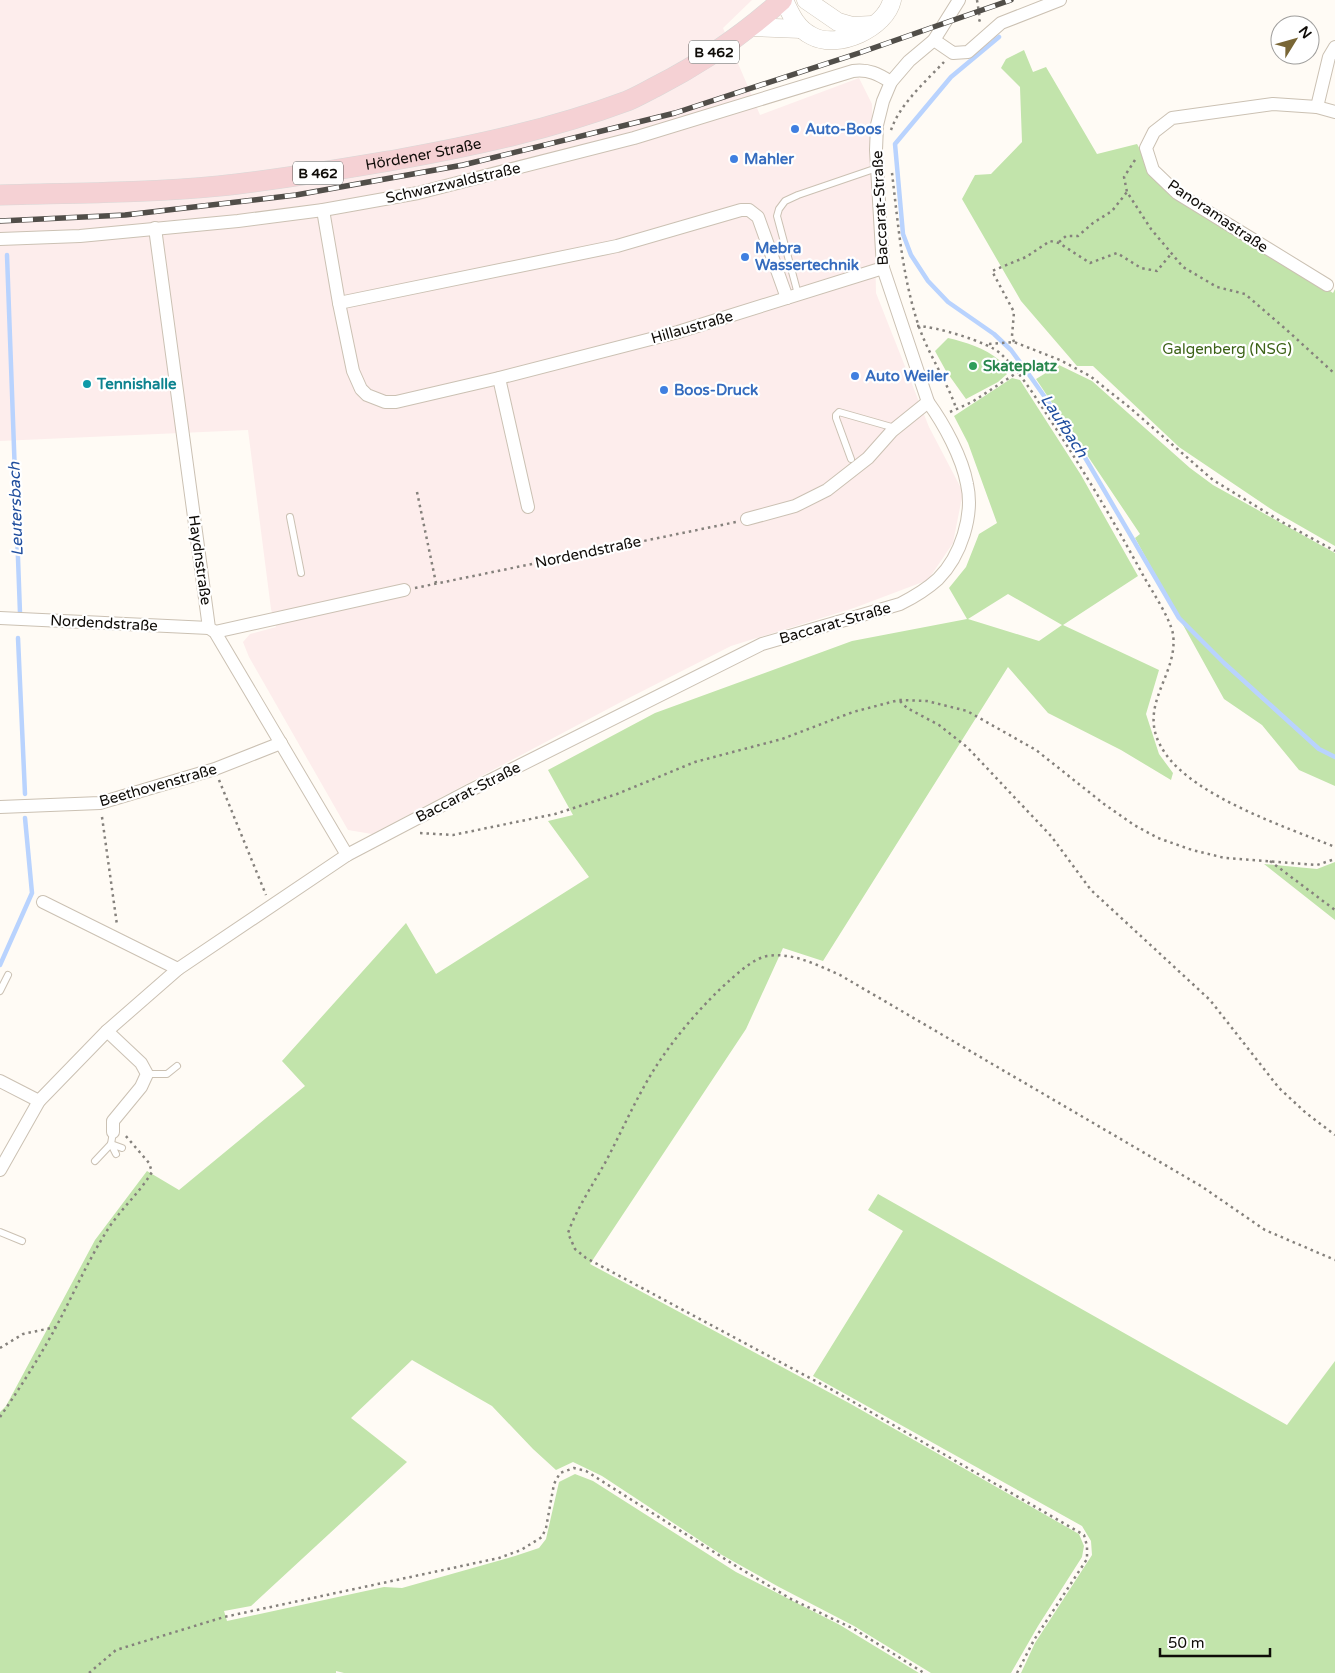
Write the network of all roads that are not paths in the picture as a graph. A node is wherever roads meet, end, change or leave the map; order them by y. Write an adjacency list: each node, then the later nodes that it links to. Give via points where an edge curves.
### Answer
1 (783, 0): 8 (main road, Hördener Straße / B 462); 9 (street)
2 (806, 0): 6 (street)
3 (892, 0): 7 (street, via 885,15)
4 (959, 0): 10 (street, Baccarat-Straße)
5 (1060, 0): 10 (street, via 1002,23 968,52 953,53)
6 (823, 7): 7 (street, via 838,22 852,26)
7 (875, 24): 9 (street, via 843,40 814,37)
8 (750, 27): 9 (street); 16 (main road, Hördener Straße / B 462, via 677,76 629,101 547,127 462,148 219,186 136,192)
9 (801, 29)
10 (934, 40): 12 (street, Baccarat-Straße)
11 (1335, 47): 13 (street, via 1329,57)
12 (891, 82): 15 (street, Baccarat-Straße, via 878,125); 17 (street, Schwarzwaldstraße, via 873,71 853,71 634,138 418,193)
13 (1317, 107): 14 (street); 21 (street, Panoramastraße, via 1272,104 1172,118 1154,132 1146,148 1153,170 1177,193)
14 (1335, 112)
15 (877, 168): 20 (street, Baccarat-Straße); 22 (lane, via 798,195 785,201 779,209 777,216)
16 (0, 195)
17 (323, 210): 18 (street, Schwarzwaldstraße); 23 (street, Hillaustraße)
18 (155, 228): 19 (street, Schwarzwaldstraße, via 80,236); 34 (street, Haydnstraße)
19 (0, 239)
20 (883, 268): 22 (street, Hillaustraße); 25 (street, Baccarat-Straße)
21 (1327, 285)
22 (792, 296): 23 (street, via 758,217 749,210 741,210 617,246); 24 (street, Hillaustraße, via 678,332)
23 (339, 303): 24 (street, Hillaustraße, via 353,370 367,395 385,402 396,402)
24 (499, 378): 28 (street)
25 (928, 402): 26 (street); 37 (street, Baccarat-Straße, via 961,462 968,484 965,534 958,551 939,578 928,587 900,604 762,644)
26 (897, 428): 27 (lane, via 839,412 836,418); 30 (street, via 868,458 827,490 795,506)
27 (850, 459)
28 (528, 507)
29 (290, 517): 31 (lane)
30 (747, 520)
31 (301, 573)
32 (404, 590): 34 (street, Nordendstraße)
33 (0, 618): 34 (street, Nordendstraße)
34 (212, 630): 35 (street, Haydnstraße)
35 (281, 743): 36 (street, Beethovenstraße, via 215,769 100,803); 37 (street, Haydnstraße)
36 (0, 807)
37 (347, 855): 39 (street, Baccarat-Straße)
38 (44, 902): 39 (street)
39 (178, 969): 42 (street, Baccarat-Straße)
40 (8, 975): 41 (lane)
41 (0, 992)
42 (106, 1031): 44 (street, via 141,1063); 46 (street, Baccarat-Straße)
43 (177, 1066): 44 (lane, via 168,1074)
44 (147, 1074): 47 (street)
45 (0, 1081): 46 (street)
46 (39, 1101): 50 (street, Baccarat-Straße)
47 (113, 1132): 48 (lane); 49 (lane)
48 (119, 1151)
49 (95, 1161)
50 (0, 1170)
51 (0, 1232): 52 (lane)
52 (22, 1241)

